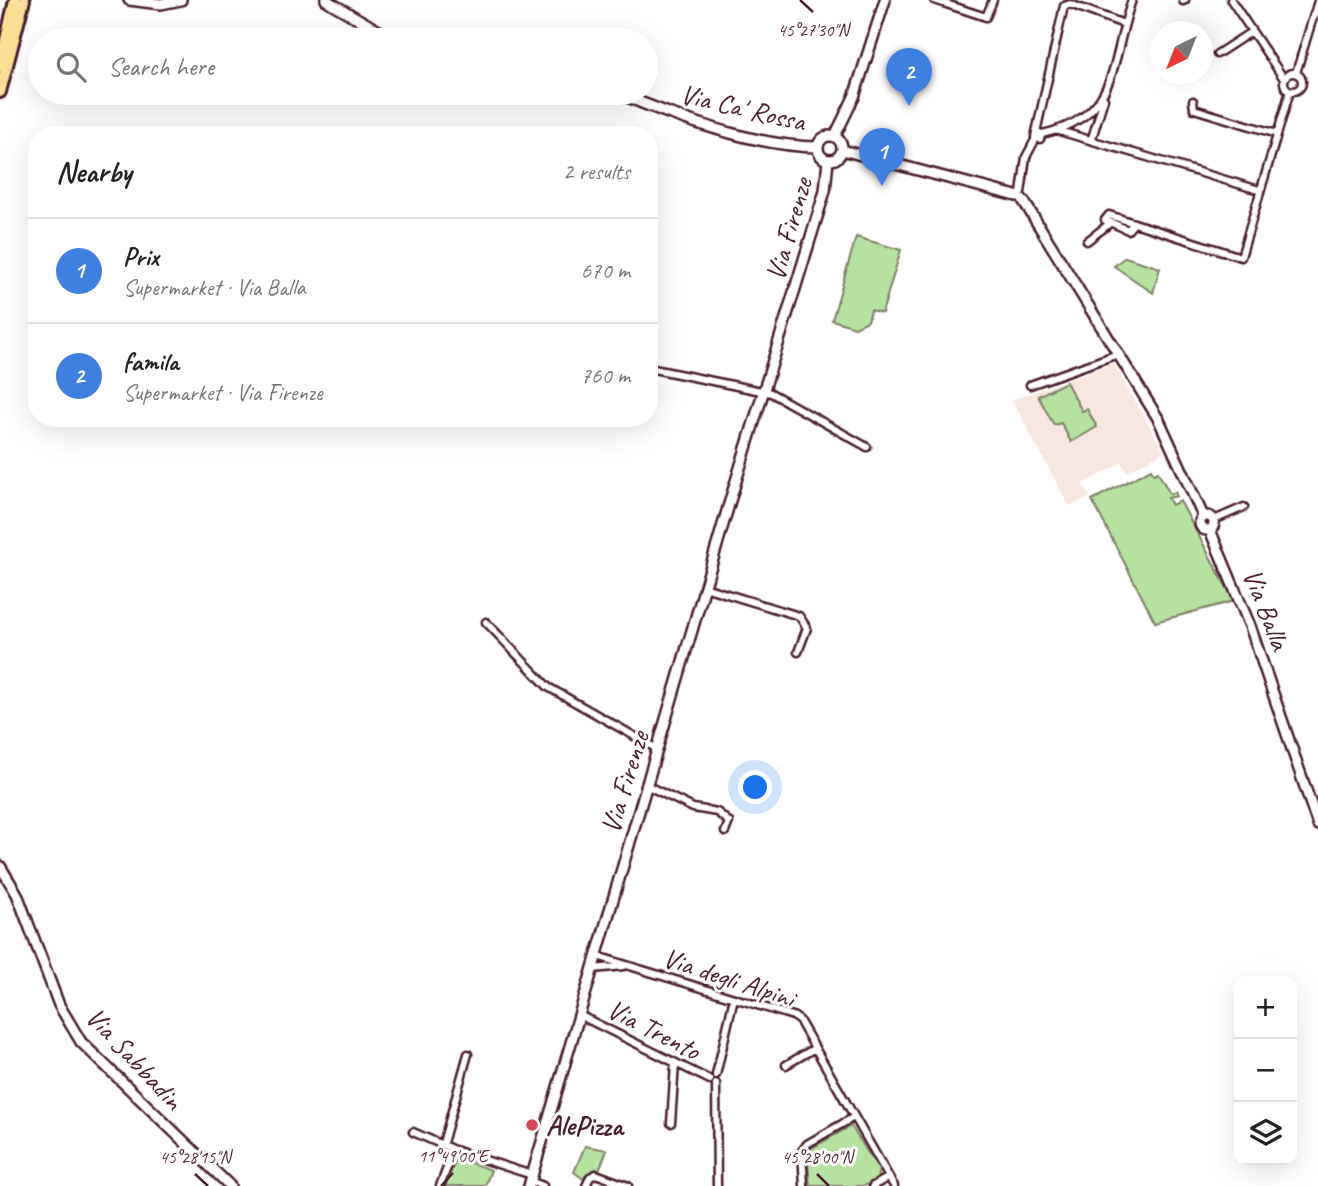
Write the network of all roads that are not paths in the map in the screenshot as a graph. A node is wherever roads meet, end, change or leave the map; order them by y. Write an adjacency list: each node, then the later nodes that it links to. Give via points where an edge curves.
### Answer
1 (15, 0): 19 (highway)
2 (24, 0): 23 (highway)
3 (129, 0): 4 (street, via 161,4)
4 (181, 0)
5 (326, 0): 16 (street)
6 (885, 0): 34 (street, via 854,97)
7 (934, 0): 14 (street)
8 (962, 0): 14 (street)
9 (993, 0): 14 (street, via 986,17)
10 (1132, 0): 15 (street)
11 (1231, 0): 17 (street)
12 (1318, 1): 20 (street)
13 (1066, 2): 15 (street); 33 (street, via 1037,118)
14 (960, 8)
15 (1125, 24): 24 (street)
16 (374, 28)
17 (1251, 32): 18 (street); 21 (street)
18 (1217, 54)
19 (0, 66)
20 (1296, 73): 21 (street); 22 (street, via 1301,86)
21 (1284, 79): 22 (street)
22 (1290, 91): 32 (street)
23 (0, 92)
24 (1104, 97): 27 (street); 29 (street)
25 (1193, 101): 32 (street, via 1194,109)
26 (651, 105): 36 (street, Via Ca' Rossa, via 700,123)
27 (1091, 113): 28 (street); 29 (street)
28 (1072, 123): 30 (street); 31 (street)
29 (1096, 128): 35 (street)
30 (1056, 130): 31 (street); 33 (street)
31 (1078, 134): 35 (street)
32 (1277, 134): 39 (street)
33 (1038, 135): 40 (street, via 1026,157)
34 (835, 136): 36 (street, via 825,137); 37 (street)
35 (1092, 138): 39 (street)
36 (818, 147): 38 (street)
37 (842, 150): 38 (street); 40 (street)
38 (828, 160): 45 (street, Via Firenze, via 825,191)
39 (1259, 190): 41 (street, via 1241,257 1109,215 1105,220 1109,224)
40 (1020, 196): 42 (street)
41 (1087, 241)
42 (1118, 354): 44 (street); 48 (street, via 1169,439)
43 (658, 370): 45 (street)
44 (1030, 385)
45 (763, 391): 46 (street); 51 (street, Via Firenze)
46 (867, 447)
47 (1244, 507): 49 (street)
48 (1203, 516): 49 (street); 50 (street, Via Balla, via 1200,526)
49 (1214, 520): 50 (street)
50 (1210, 530): 56 (street, Via Balla, via 1266,670)
51 (704, 587): 53 (street, via 799,616 807,628); 54 (street, Via Firenze)
52 (486, 622): 54 (street, via 548,687)
53 (798, 652)
54 (657, 749): 55 (street, Via Firenze)
55 (646, 785): 57 (street, via 693,808 717,811 729,822); 59 (street, Via Firenze)
56 (1318, 825)
57 (725, 832)
58 (0, 866): 76 (street, Via Sabbadin, via 17,894 60,1005 81,1042)
59 (597, 956): 60 (street, Via degli Alpini); 61 (street, Via Firenze)
60 (624, 965): 61 (street, Via degli Alpini); 62 (street, Via degli Alpini)
61 (593, 969): 63 (street, Via Firenze)
62 (734, 998): 64 (street, Via degli Alpini, via 793,1016); 68 (street, Via Trento)
63 (579, 1016): 66 (street, Via Trento); 75 (street, Via Firenze)
64 (815, 1048): 67 (street); 69 (street, Via degli Alpini)
65 (468, 1054): 72 (street)
66 (676, 1064): 68 (street, Via Trento); 70 (street)
67 (786, 1065)
68 (714, 1080): 81 (street, Via Trento)
69 (854, 1117): 74 (street, Via degli Alpini); 82 (street, via 807,1144 802,1151)
70 (671, 1123)
71 (413, 1132): 72 (street)
72 (443, 1143): 73 (street)
73 (454, 1150): 75 (street); 77 (street)
74 (889, 1177): 83 (street); 84 (street, Via degli Alpini)
75 (530, 1180): 78 (street)
76 (230, 1186)
77 (440, 1186)
78 (543, 1186)
79 (586, 1186): 80 (street, via 596,1174)
80 (628, 1186)
81 (717, 1186)
82 (804, 1186)
83 (873, 1186)
84 (894, 1186)

